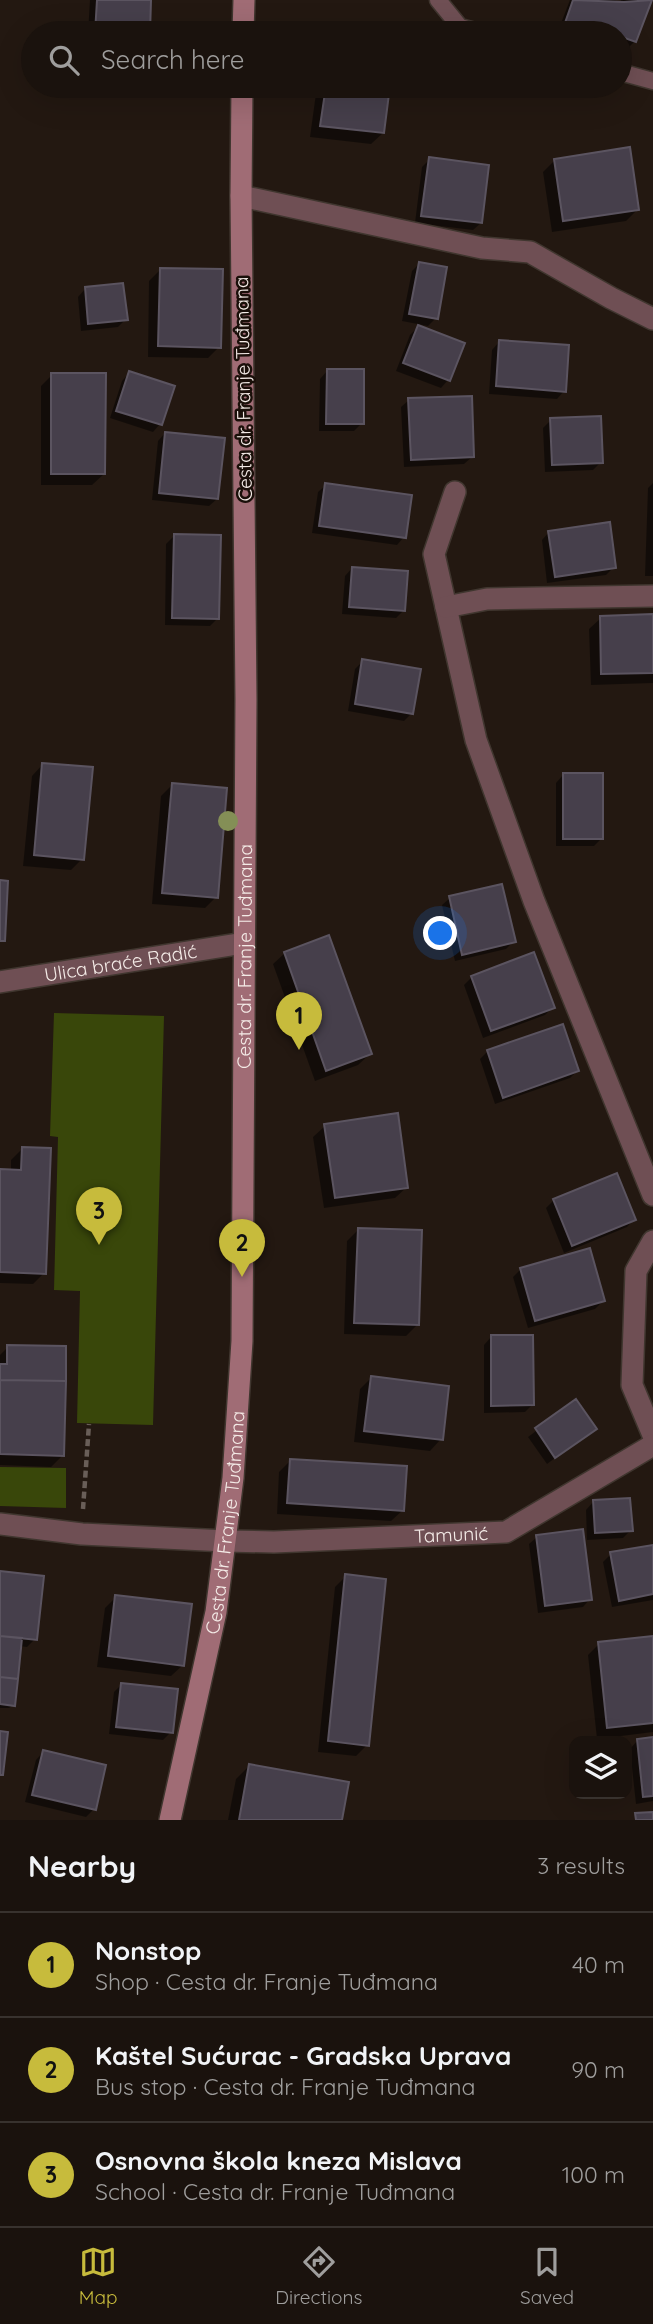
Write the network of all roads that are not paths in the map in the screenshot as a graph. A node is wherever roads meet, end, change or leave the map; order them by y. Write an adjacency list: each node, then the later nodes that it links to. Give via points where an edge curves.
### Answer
1 (244, 0): 3 (main road)
2 (438, 0): 4 (lane)
3 (243, 21)
4 (455, 21)
5 (632, 76): 6 (lane)
6 (653, 82)
7 (242, 98): 8 (main road, Cesta dr. Franje Tuđmana)
8 (241, 195): 9 (street, via 482,248 530,252); 13 (main road, Cesta dr. Franje Tuđmana, via 246,699)
9 (653, 319)
10 (455, 492): 12 (street, via 434,554)
11 (653, 596): 12 (street, via 486,599)
12 (446, 607): 15 (street, via 477,740 534,901)
13 (243, 943): 14 (street, Ulica braće Radić); 20 (main road, Cesta dr. Franje Tuđmana, via 242,1340)
14 (0, 982)
15 (653, 1195)
16 (653, 1241): 17 (street, via 636,1271 632,1385)
17 (653, 1435)
18 (653, 1445): 20 (street, Tamunić, via 506,1532)
19 (0, 1524): 20 (street, Tamunić, via 82,1534)
20 (226, 1541): 21 (main road, Cesta dr. Franje Tuđmana, via 216,1612)
21 (170, 1820)

